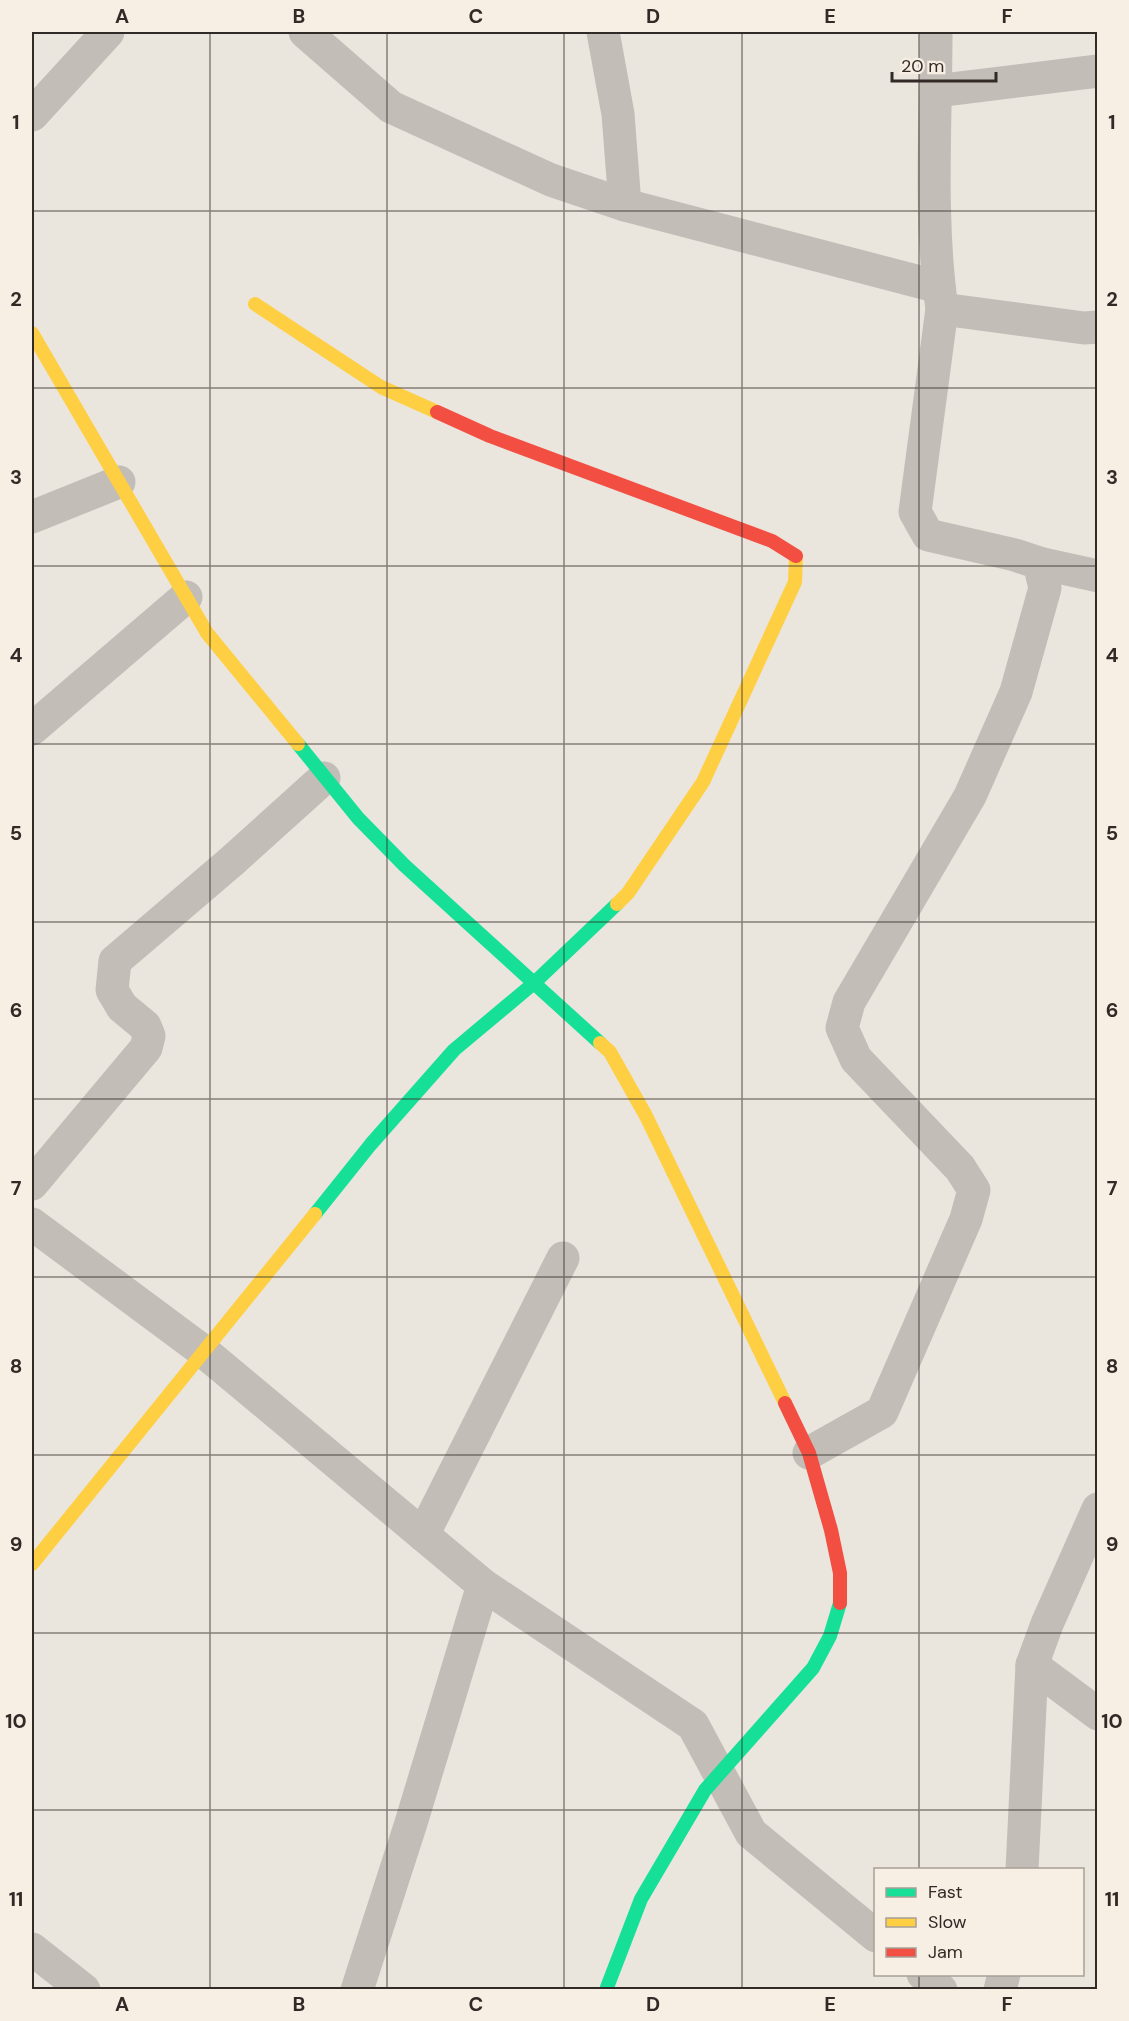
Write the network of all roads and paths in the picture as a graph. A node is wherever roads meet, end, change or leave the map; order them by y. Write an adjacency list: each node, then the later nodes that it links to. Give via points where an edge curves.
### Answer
1 (108, 32): 7 (street)
2 (305, 32): 8 (street, via 391,107 551,180)
3 (603, 32): 8 (street, via 618,114)
4 (936, 32): 6 (street)
5 (1098, 71): 6 (street)
6 (936, 91): 9 (street, via 934,192)
7 (32, 115)
8 (625, 205): 9 (street)
9 (941, 298): 11 (street); 15 (street, via 915,512 928,535)
10 (255, 304): 20 (street, via 381,387 490,436 772,541 796,555 795,582 703,782 628,893)
11 (1093, 330)
12 (32, 333): 13 (street)
13 (118, 482): 14 (street); 17 (street)
14 (32, 517)
15 (1039, 563): 16 (street); 25 (street, via 1046,588 1016,692 970,796 849,1002 842,1028 856,1059 960,1168 974,1190 966,1219 882,1412)
16 (1098, 576)
17 (186, 597): 18 (street); 19 (street, via 207,633)
18 (32, 729)
19 (324, 778): 20 (street, via 404,865); 21 (street, via 115,961 112,990 122,1007 145,1026 149,1036 146,1048)
20 (534, 983): 24 (street, via 454,1050 371,1144); 25 (street, via 610,1052 646,1116)
21 (32, 1184)
22 (32, 1224): 24 (street)
23 (563, 1258): 27 (street)
24 (203, 1351): 27 (street); 28 (street)
25 (809, 1453): 32 (street, via 831,1530 840,1574 840,1602 830,1636 813,1668)
26 (1098, 1509): 30 (street)
27 (423, 1535): 29 (street)
28 (32, 1564)
29 (483, 1585): 32 (street, via 693,1725); 38 (street)
30 (1032, 1665): 31 (street); 33 (street)
31 (1098, 1714)
32 (720, 1773): 34 (street, via 751,1833); 39 (street, via 705,1790 640,1899)
33 (1022, 1868)
34 (874, 1934)
35 (32, 1949): 37 (street)
36 (925, 1976): 40 (street)
37 (84, 1989)
38 (357, 1989)
39 (606, 1989)
40 (941, 1989)

